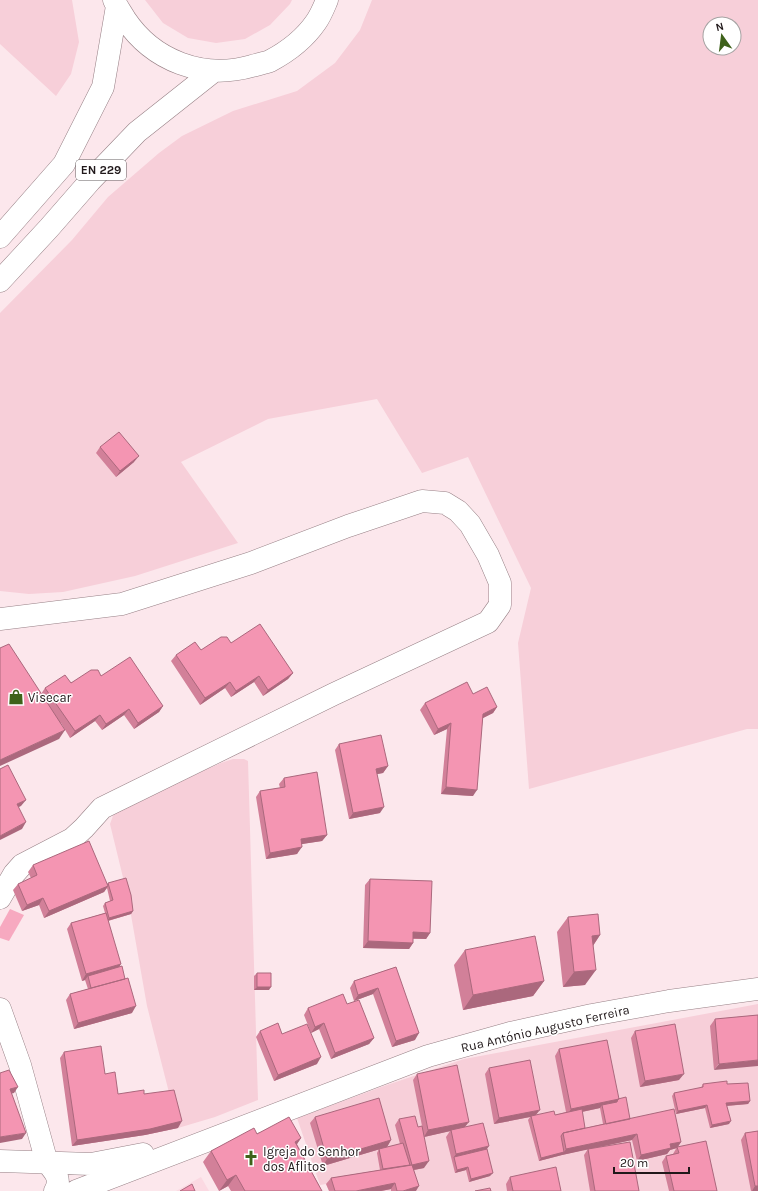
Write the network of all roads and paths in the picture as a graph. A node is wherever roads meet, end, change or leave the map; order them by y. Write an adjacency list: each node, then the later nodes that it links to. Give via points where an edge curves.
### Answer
1 (327, 0): 3 (street, EN 229, via 316,22 295,44 269,61 239,70)
2 (116, 3): 3 (street, EN 229, via 134,32 156,52 184,66); 4 (street, EN 229, via 99,94 64,164)
3 (214, 71): 5 (street, EN 229, via 137,132)
4 (2, 233)
5 (0, 281)
6 (0, 619): 7 (street, via 122,604 251,563 422,501 445,503 458,511 470,524 488,555 500,584 500,605 488,622 102,808 72,839 22,864)
7 (0, 898)
8 (758, 989): 10 (street, Rua António Augusto Ferreira, via 592,1015 469,1044 428,1056)
9 (0, 1009): 12 (street, via 20,1065)
10 (226, 1134): 12 (street, Rua António Augusto Ferreira, via 92,1164); 14 (street, Rua António Augusto Ferreira)
11 (0, 1161): 12 (street, Rua António Augusto Ferreira)
12 (47, 1163): 13 (street, via 58,1179)
13 (54, 1191)
14 (76, 1191)

